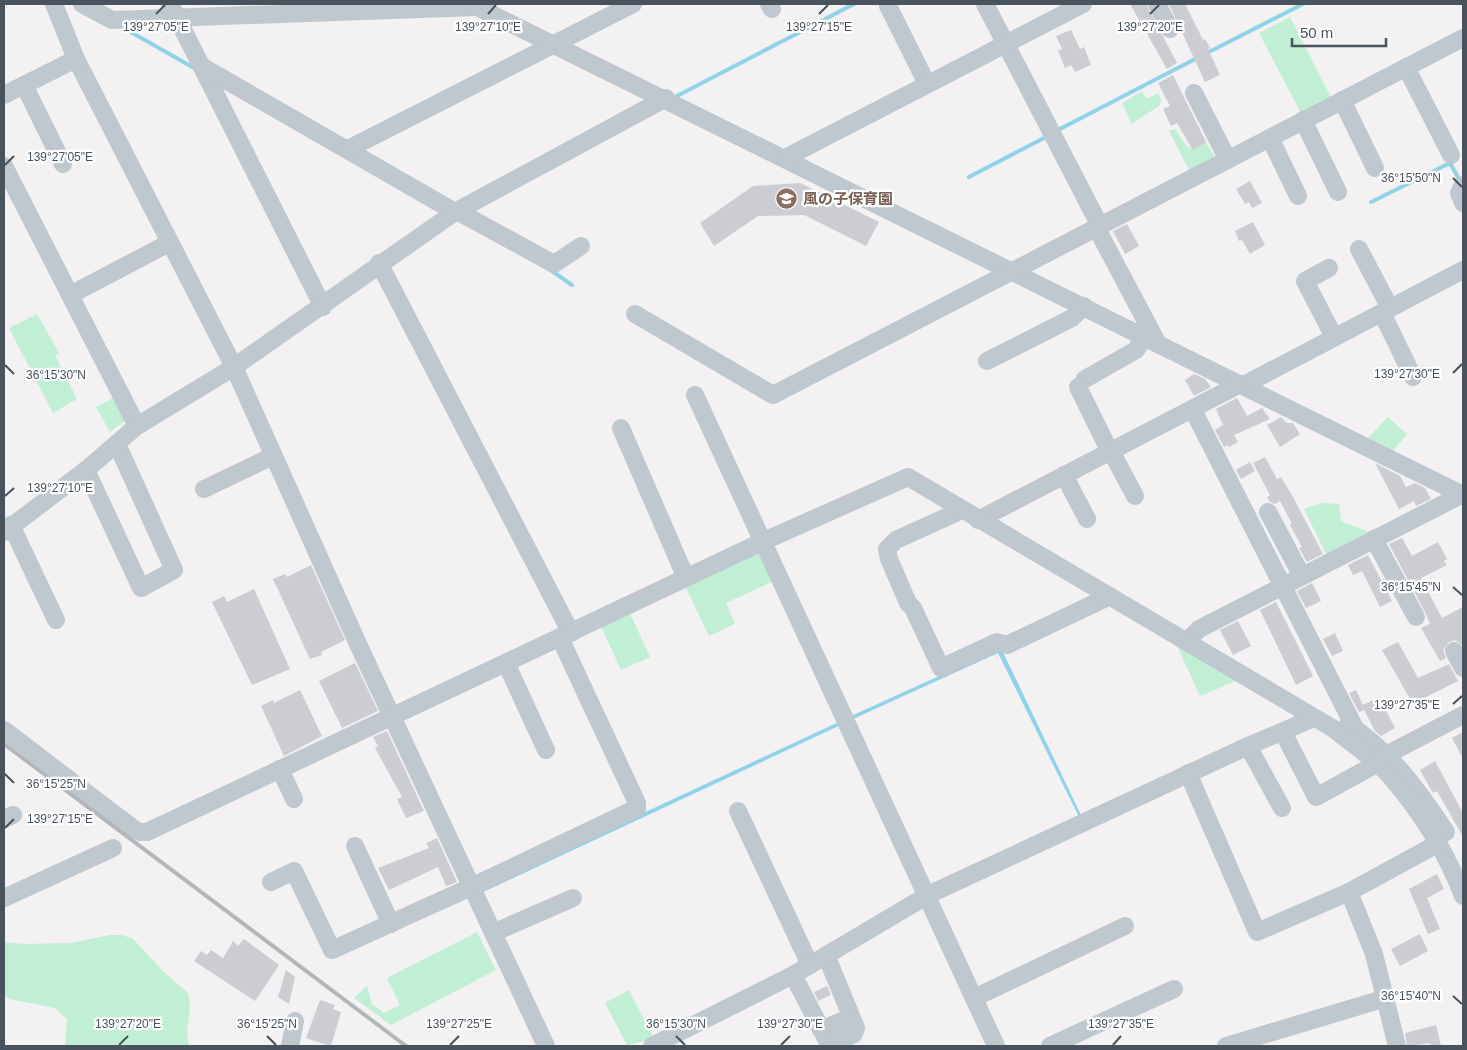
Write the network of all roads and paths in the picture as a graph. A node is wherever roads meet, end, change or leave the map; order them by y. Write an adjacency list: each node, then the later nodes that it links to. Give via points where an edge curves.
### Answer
1 (54, 4): 14 (street)
2 (82, 4): 9 (street, via 112,20)
3 (633, 4): 13 (street)
4 (985, 4): 12 (street)
5 (1083, 4): 12 (street)
6 (1157, 4): 10 (street)
7 (474, 6): 9 (street); 13 (street)
8 (888, 6): 17 (street)
9 (173, 11): 15 (street)
10 (1170, 29)
11 (1463, 38): 16 (street)
12 (1006, 43): 17 (street); 37 (street)
13 (553, 45): 21 (street); 25 (street)
14 (76, 59): 18 (street); 38 (street)
15 (203, 67): 25 (street); 47 (street)
16 (1406, 68): 22 (street); 26 (street)
17 (927, 84): 27 (street)
18 (24, 85): 20 (street); 29 (street)
19 (1194, 93): 28 (street)
20 (4, 95)
21 (666, 98): 27 (street); 36 (street)
22 (1342, 100): 23 (street); 31 (street)
23 (1303, 120): 24 (street); 33 (street)
24 (1270, 138): 28 (street); 34 (street)
25 (348, 149): 36 (street)
26 (1451, 155)
27 (785, 158): 43 (street)
28 (1228, 160): 37 (street)
29 (63, 164)
30 (4, 166): 45 (street)
31 (1374, 168)
32 (1463, 184): 35 (street, via 1459,194)
33 (1338, 192)
34 (1298, 196)
35 (1463, 203)
36 (456, 212): 39 (street, via 554,264); 41 (street)
37 (1098, 227): 43 (street); 51 (street)
38 (170, 243): 45 (street); 53 (street)
39 (582, 246)
40 (1359, 249): 48 (street)
41 (379, 263): 47 (street); 81 (street)
42 (1329, 268): 50 (street, via 1304,281)
43 (1013, 270): 46 (street); 49 (street, via 773,395)
44 (1463, 270): 48 (street)
45 (70, 294): 58 (street)
46 (1084, 306): 51 (street); 52 (street, via 1072,318)
47 (323, 307): 53 (street)
48 (1386, 311): 50 (street); 54 (street)
49 (635, 314)
50 (1334, 337): 55 (street)
51 (1151, 341): 55 (street); 61 (street, via 1081,383)
52 (987, 361)
53 (234, 366): 58 (street); 62 (street)
54 (1413, 377)
55 (1241, 385): 57 (street); 66 (street)
56 (696, 395): 74 (street)
57 (1193, 410): 61 (street); 77 (street)
58 (137, 426): 60 (street)
59 (621, 428): 76 (street)
60 (117, 444): 63 (street); 63 (street, via 174,570 141,588)
61 (1111, 451): 64 (street); 67 (street)
62 (273, 456): 65 (street); 86 (street)
63 (86, 470): 72 (street)
64 (1064, 475): 70 (street); 71 (street)
65 (204, 489)
66 (1463, 495): 73 (street)
67 (1135, 496)
68 (962, 510): 71 (street); 74 (street, via 908,477); 78 (street, via 896,540 888,549 889,559 908,603 941,668 997,642 1007,644)
69 (1268, 512): 75 (street)
70 (1087, 519)
71 (978, 520): 78 (street)
72 (7, 528): 80 (street)
73 (1374, 539): 75 (street); 79 (street)
74 (764, 541): 76 (street); 108 (street)
75 (1302, 576): 77 (street)
76 (686, 578): 81 (street)
77 (1283, 586): 82 (street, via 1200,629); 91 (street)
78 (1110, 596): 82 (street)
79 (1416, 617)
80 (56, 620)
81 (566, 635): 84 (street); 106 (street, via 637,803 636,808)
82 (1187, 642): 88 (street)
83 (1454, 651): 85 (street)
84 (506, 663): 86 (street); 94 (street)
85 (1463, 668)
86 (392, 715): 96 (street); 106 (street)
87 (1463, 715): 95 (street)
88 (1314, 718): 89 (street); 92 (street)
89 (1334, 729): 91 (street, via 1344,724); 95 (street)
90 (4, 730): 96 (street, via 140,832 147,832)
91 (1356, 730): 95 (street)
92 (1284, 732): 93 (street); 95 (street, via 1316,796)
93 (1248, 746): 97 (street); 99 (street)
94 (546, 750)
95 (1381, 760): 101 (street); 104 (street, via 1421,794)
96 (280, 768): 98 (street)
97 (1188, 774): 107 (street, via 1257,932); 108 (street)
98 (294, 799)
99 (1282, 808)
100 (738, 811): 116 (street)
101 (1439, 843): 107 (street); 109 (street)
102 (355, 846): 112 (street)
103 (113, 848): 110 (street)
104 (1463, 864)
105 (271, 882): 112 (street, via 294,871 332,950)
106 (471, 887): 112 (street); 114 (street)
107 (1349, 892): 120 (street, via 1374,954)
108 (928, 895): 115 (street); 119 (street)
109 (1463, 896)
110 (4, 898)
111 (573, 898): 114 (street)
112 (392, 924)
113 (1125, 926): 119 (street)
114 (493, 933): 125 (street)
115 (826, 955): 116 (street); 121 (street)
116 (810, 965): 117 (street)
117 (793, 975): 123 (street); 126 (street)
118 (1174, 989): 129 (street)
119 (974, 998): 128 (street)
120 (1386, 998): 130 (street); 131 (street)
121 (851, 1017): 123 (street); 127 (street, via 856,1028 854,1034)
122 (295, 1021): 124 (street)
123 (821, 1030): 127 (street)
124 (290, 1046)
125 (546, 1046)
126 (652, 1046)
127 (830, 1046)
128 (996, 1046)
129 (1050, 1046)
130 (1226, 1046)
131 (1398, 1046)

